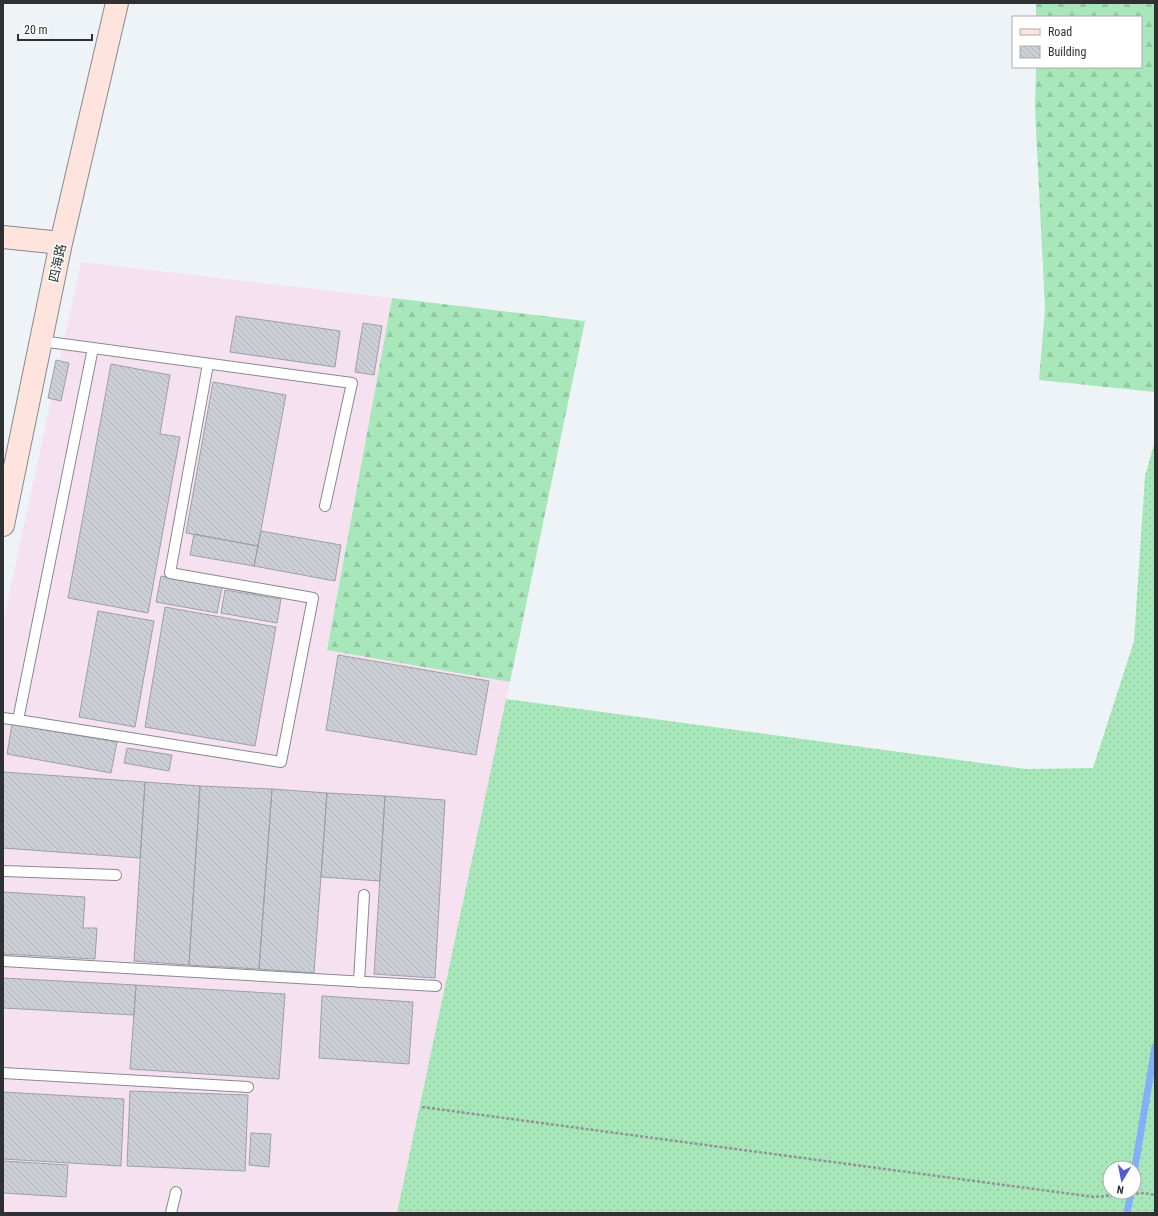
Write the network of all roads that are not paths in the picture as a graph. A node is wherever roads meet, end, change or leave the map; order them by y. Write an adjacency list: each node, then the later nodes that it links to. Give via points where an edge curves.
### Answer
1 (117, 3): 3 (street, 四海路)
2 (3, 237): 3 (street)
3 (61, 243): 4 (street, 四海路)
4 (41, 341): 5 (lane); 8 (street, 四海路)
5 (93, 348): 6 (lane); 10 (lane)
6 (208, 364): 7 (lane, via 352,383); 10 (lane, via 170,573 313,598 281,762)
7 (325, 506)
8 (3, 525)
9 (3, 718): 10 (lane)
10 (18, 720)
11 (3, 871): 12 (lane)
12 (116, 875)
13 (364, 895): 15 (lane)
14 (3, 961): 15 (lane)
15 (359, 982): 16 (lane)
16 (436, 986)
17 (3, 1073): 18 (lane)
18 (248, 1087)
19 (176, 1192): 20 (lane)
20 (171, 1213)

